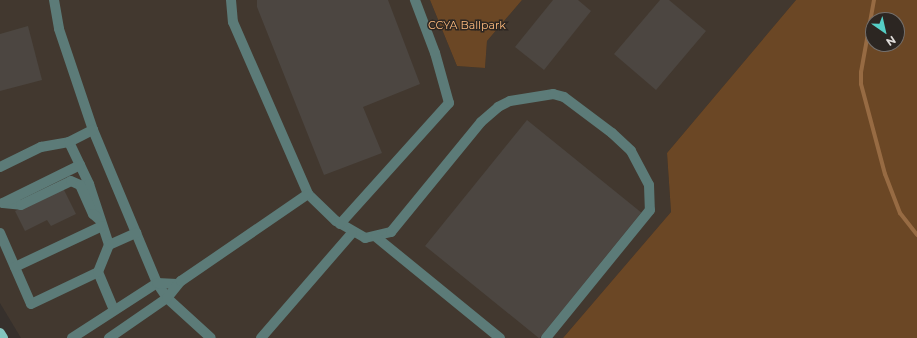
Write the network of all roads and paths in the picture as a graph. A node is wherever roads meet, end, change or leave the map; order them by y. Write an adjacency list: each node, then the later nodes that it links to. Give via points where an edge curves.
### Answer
1 (54, 0): 4 (lane, via 59,29)
2 (231, 0): 8 (lane, via 233,22)
3 (415, 0): 11 (lane, via 435,53 449,103)
4 (93, 130): 5 (lane); 12 (lane)
5 (69, 142): 6 (lane); 7 (lane, via 41,147)
6 (80, 165): 9 (lane); 10 (lane)
7 (0, 167)
8 (308, 194): 11 (lane); 20 (lane)
9 (1, 204): 10 (lane, via 21,205 71,181 80,185 93,214)
10 (101, 223): 16 (lane); 17 (lane)
11 (340, 224): 13 (lane)
12 (136, 233): 16 (lane); 19 (lane)
13 (352, 233): 15 (lane, via 365,238); 28 (lane)
14 (0, 234): 17 (lane)
15 (376, 237): 29 (lane); 30 (lane, via 391,232 481,122 498,107 510,101 553,94 564,97 612,133 631,151 648,184 650,210)
16 (109, 245): 18 (lane)
17 (15, 267): 18 (lane, via 31,304)
18 (98, 272): 22 (lane)
19 (157, 283): 20 (lane); 21 (lane); 22 (lane)
20 (177, 284): 21 (lane)
21 (167, 298): 26 (lane); 27 (lane)
22 (114, 310): 25 (lane)
23 (0, 333): 24 (main road)
24 (3, 338)
25 (72, 338)
26 (109, 338)
27 (211, 338)
28 (262, 338)
29 (500, 338)
30 (546, 338)

